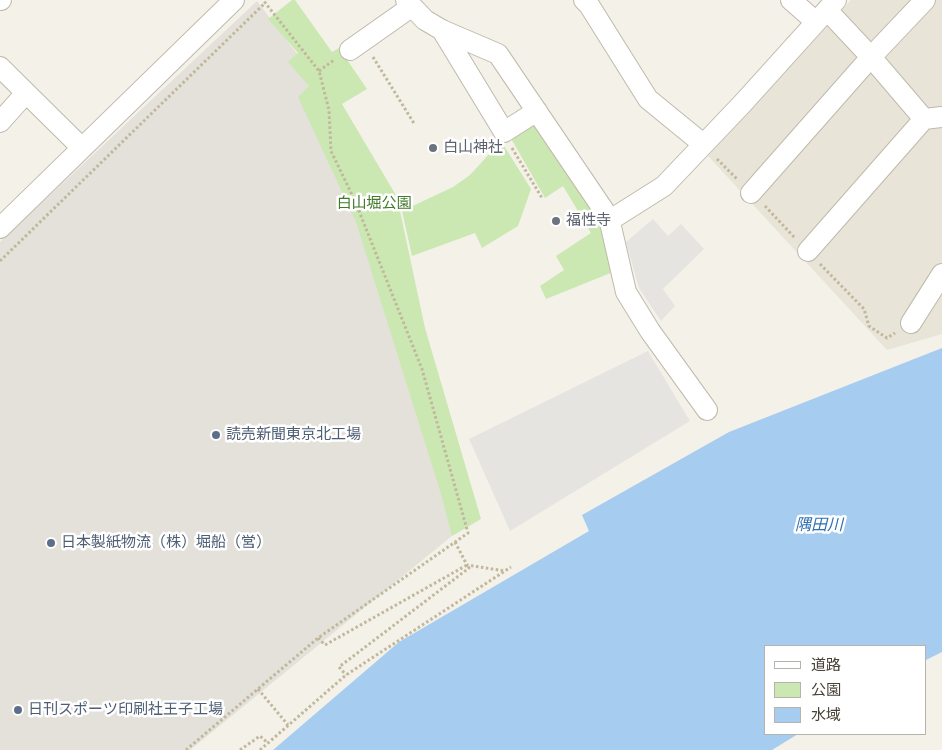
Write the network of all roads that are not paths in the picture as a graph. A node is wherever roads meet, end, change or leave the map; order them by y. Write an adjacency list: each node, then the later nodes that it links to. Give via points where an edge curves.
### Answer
1 (234, 0): 16 (street)
2 (584, 0): 15 (street, via 648,99)
3 (791, 0): 6 (street)
4 (925, 0): 9 (street)
5 (408, 3): 7 (street, via 425,20); 8 (street)
6 (826, 11): 9 (street); 15 (street)
7 (442, 30): 12 (street, via 498,54); 12 (street, via 504,132)
8 (356, 46)
9 (871, 57): 13 (street); 17 (street)
10 (0, 68): 11 (street)
11 (26, 92): 14 (street); 16 (street)
12 (537, 112): 18 (street)
13 (933, 118): 20 (street)
14 (0, 122)
15 (703, 144): 18 (street, via 664,186)
16 (82, 148): 19 (street)
17 (751, 193)
18 (612, 218): 23 (street, via 626,292)
19 (0, 228)
20 (808, 251)
21 (941, 276): 22 (street)
22 (912, 323)
23 (707, 410)

